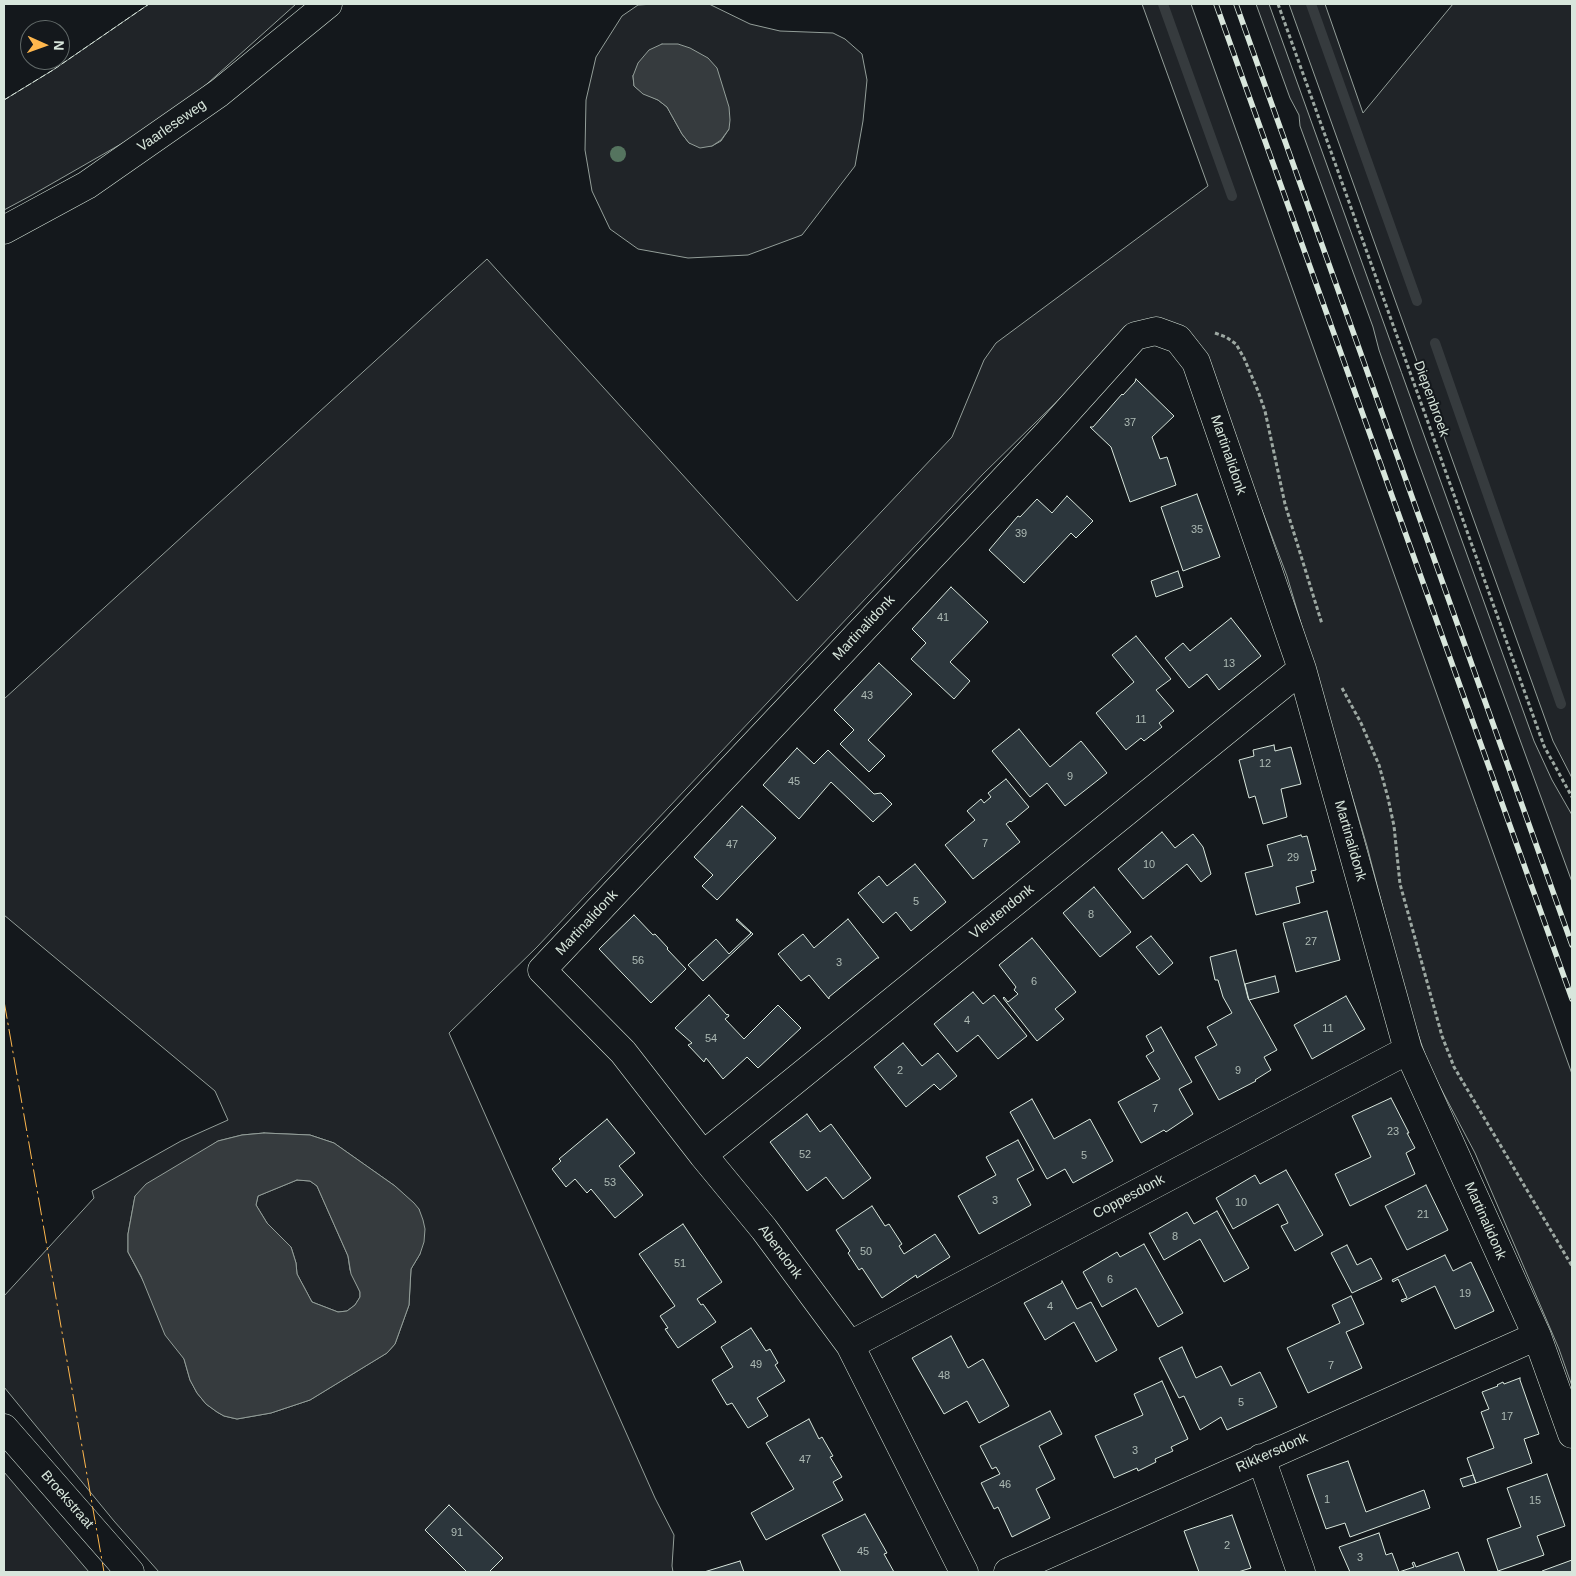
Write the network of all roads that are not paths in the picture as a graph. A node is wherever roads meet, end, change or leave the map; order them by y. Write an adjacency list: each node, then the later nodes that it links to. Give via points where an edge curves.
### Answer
1 (328, 4): 2 (street, Vaarleseweg, via 219,93 87,186)
2 (4, 230)
3 (1302, 669): 4 (street, Martinalidonk, via 1196,362 1178,339 1156,331 1135,336); 5 (street, Martinalidonk); 6 (street, Vleutendonk)
4 (542, 970): 6 (street, Abendonk, via 623,1052)
5 (1408, 1050): 7 (street, Martinalidonk); 8 (street, Coppesdonk)
6 (703, 1155): 8 (street, Abendonk)
7 (1537, 1336): 10 (street, Martinalidonk); 11 (street, Rikkersdonk)
8 (850, 1345): 13 (street, Abendonk)
9 (4, 1428): 12 (street, Broekstraat)
10 (1572, 1434)
11 (1260, 1458): 14 (street, Rikkersdonk); 15 (street)
12 (130, 1572)
13 (964, 1572)
14 (1008, 1572)
15 (1300, 1572)

